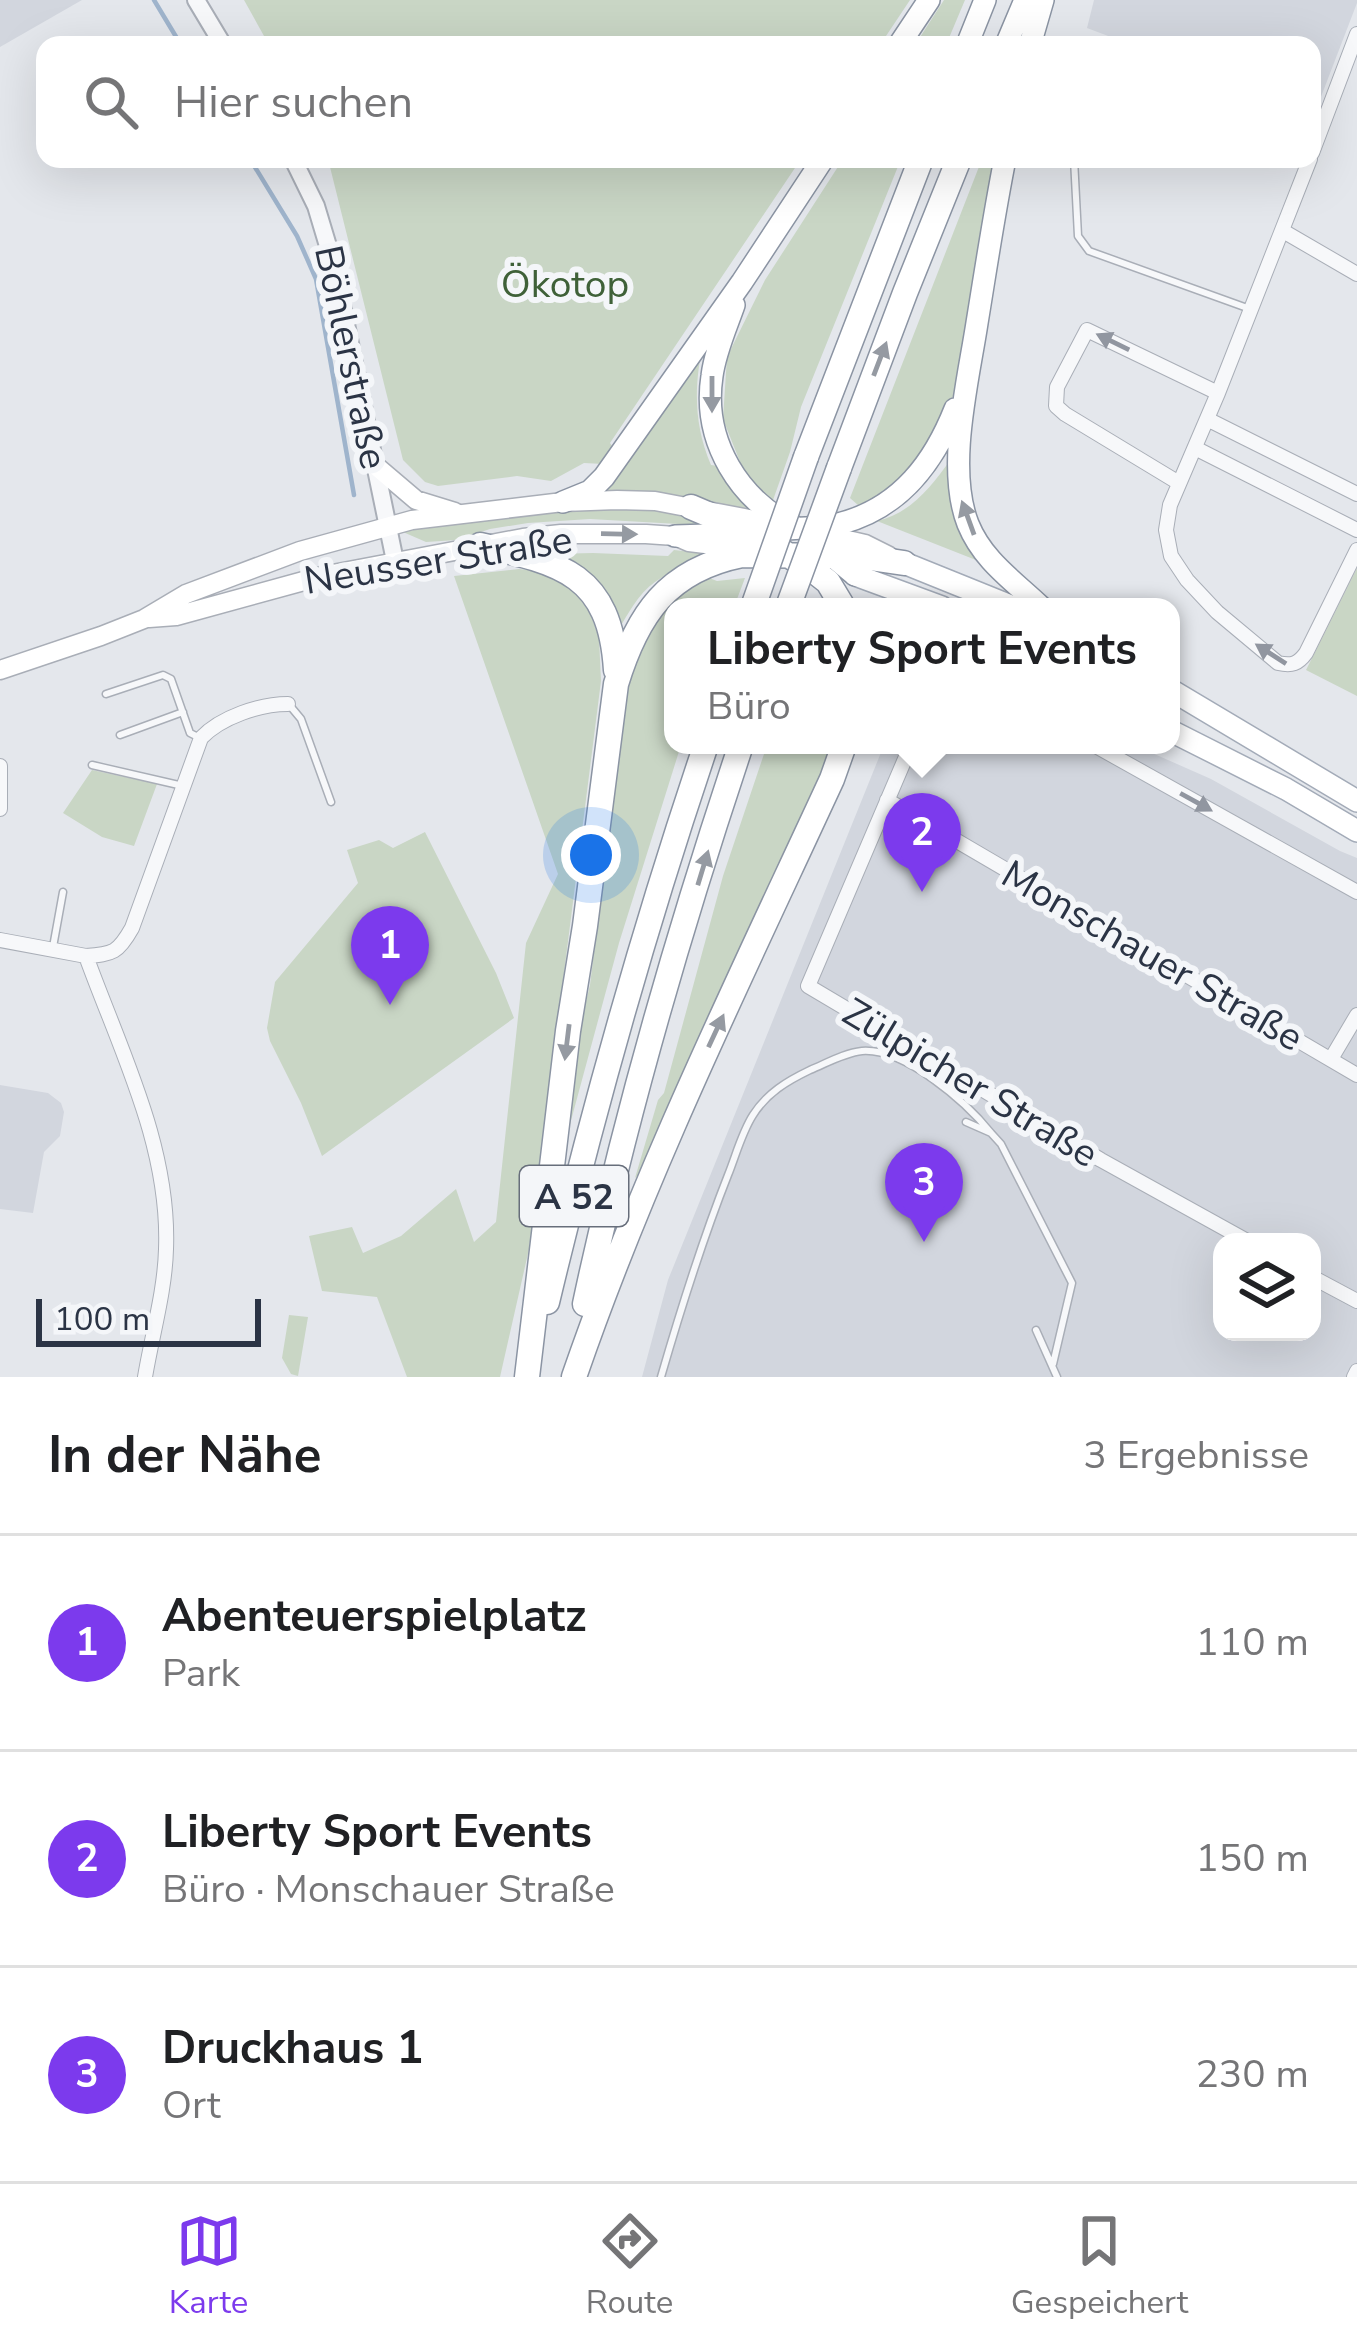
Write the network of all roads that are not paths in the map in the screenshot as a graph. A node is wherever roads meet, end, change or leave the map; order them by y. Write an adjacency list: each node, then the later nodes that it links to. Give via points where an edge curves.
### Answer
1 (196, 0): 7 (street)
2 (929, 0): 8 (main road)
3 (986, 0): 9 (main road)
4 (1025, 0): 10 (main road)
5 (1042, 0): 11 (main road)
6 (1357, 34): 12 (street)
7 (218, 36)
8 (905, 36)
9 (971, 36)
10 (1010, 36)
11 (1032, 36)
12 (1321, 129)
13 (297, 168): 28 (street, Böhlerstraße, via 323,225)
14 (818, 168): 22 (main road)
15 (918, 168): 46 (highway, bridge)
16 (955, 168): 47 (highway, one-way to 16, bridge)
17 (1003, 168): 24 (main road)
18 (1074, 168): 23 (lane, via 1078,236 1089,250)
19 (1307, 168): 20 (street)
20 (1283, 231): 21 (street); 23 (street)
21 (1357, 274)
22 (742, 282): 31 (main road, via 604,477); 35 (main road, one-way to 35, via 714,364 714,429 746,493)
23 (1251, 310): 25 (street)
24 (969, 371): 35 (main road, via 944,436 911,484 861,517); 51 (main road, one-way to 24, via 993,564 963,509 958,464)
25 (1218, 393): 26 (street); 29 (street, one-way to 29, via 1087,330 1057,387 1056,406 1065,414)
26 (1207, 419): 27 (street); 30 (street)
27 (1195, 448): 29 (street); 36 (street)
28 (376, 466): 33 (main road, via 416,500); 34 (street, Böhlerstraße)
29 (1179, 483): 40 (street, one-way to 29, via 1306,653 1299,662 1278,663 1217,612 1171,556 1166,530)
30 (1357, 494)
31 (563, 502): 32 (main road, Neusser Straße); 33 (main road, Neusser Straße)
32 (692, 507): 35 (main road, Neusser Straße); 37 (highway)
33 (460, 514): 34 (main road, Neusser Straße)
34 (387, 526): 43 (street, Böhlerstraße); 52 (main road, Neusser Straße, via 186,594)
35 (797, 528): 37 (main road); 42 (main road); 44 (main road, Neusser Straße)
36 (1357, 530)
37 (752, 533): 38 (main road); 41 (highway)
38 (675, 536): 39 (main road, Neusser Straße, one-way to 38, via 560,534); 41 (main road, Neusser Straße)
39 (479, 545): 43 (main road, Neusser Straße); 54 (highway, via 554,564 588,587 609,627)
40 (1357, 550)
41 (788, 555): 42 (highway); 45 (main road, Neusser Straße); 48 (highway, via 828,581); 54 (highway, via 729,557 677,581 638,624)
42 (833, 556): 44 (highway); 45 (main road)
43 (395, 561): 52 (main road, Neusser Straße)
44 (904, 563): 50 (main road, Neusser Straße)
45 (855, 575): 49 (main road, Neusser Straße)
46 (756, 598)
47 (791, 598)
48 (838, 598)
49 (918, 598)
50 (991, 598)
51 (1031, 598)
52 (144, 619): 53 (main road, Neusser Straße)
53 (0, 670)
54 (616, 684): 91 (highway, one-way to 91)
55 (106, 694): 58 (lane, via 164,675)
56 (1180, 695): 71 (main road)
57 (288, 704): 61 (street, via 215,725); 72 (lane)
58 (183, 712): 59 (lane); 61 (lane, via 190,733)
59 (120, 735)
60 (1180, 736): 74 (main road)
61 (201, 738): 69 (street)
62 (703, 754): 91 (highway, A 52, via 603,1082)
63 (738, 754): 92 (highway, A 52, one-way to 63, via 620,1157)
64 (844, 754): 92 (highway, one-way to 64, via 649,1176)
65 (906, 754): 70 (street)
66 (1110, 754): 76 (street, one-way to 76)
67 (92, 766): 69 (lane)
68 (0, 768): 73 (street)
69 (183, 786): 79 (street, via 164,863 133,928 111,954)
70 (886, 800): 81 (street, Monschauer Straße); 85 (street, Zülpicher Straße, via 808,986)
71 (1357, 801)
72 (331, 802)
73 (0, 809)
74 (1357, 831)
75 (63, 892): 78 (lane)
76 (1357, 892)
77 (0, 940): 78 (street)
78 (53, 950): 79 (street)
79 (86, 956): 90 (street, via 155,1144 164,1192 166,1254)
80 (1357, 1015): 81 (street)
81 (1330, 1059): 82 (street, Monschauer Straße)
82 (1357, 1075)
83 (966, 1122): 84 (lane)
84 (992, 1133): 89 (lane, via 1072,1283); 93 (lane, via 950,1090 880,1052 846,1054 769,1094 751,1118 698,1249)
85 (1233, 1233)
86 (1321, 1282): 87 (street)
87 (1357, 1301)
88 (1036, 1330): 89 (lane)
89 (1053, 1364): 94 (lane)
90 (145, 1377)
91 (528, 1377)
92 (572, 1377)
93 (662, 1377)
94 (1058, 1377)

